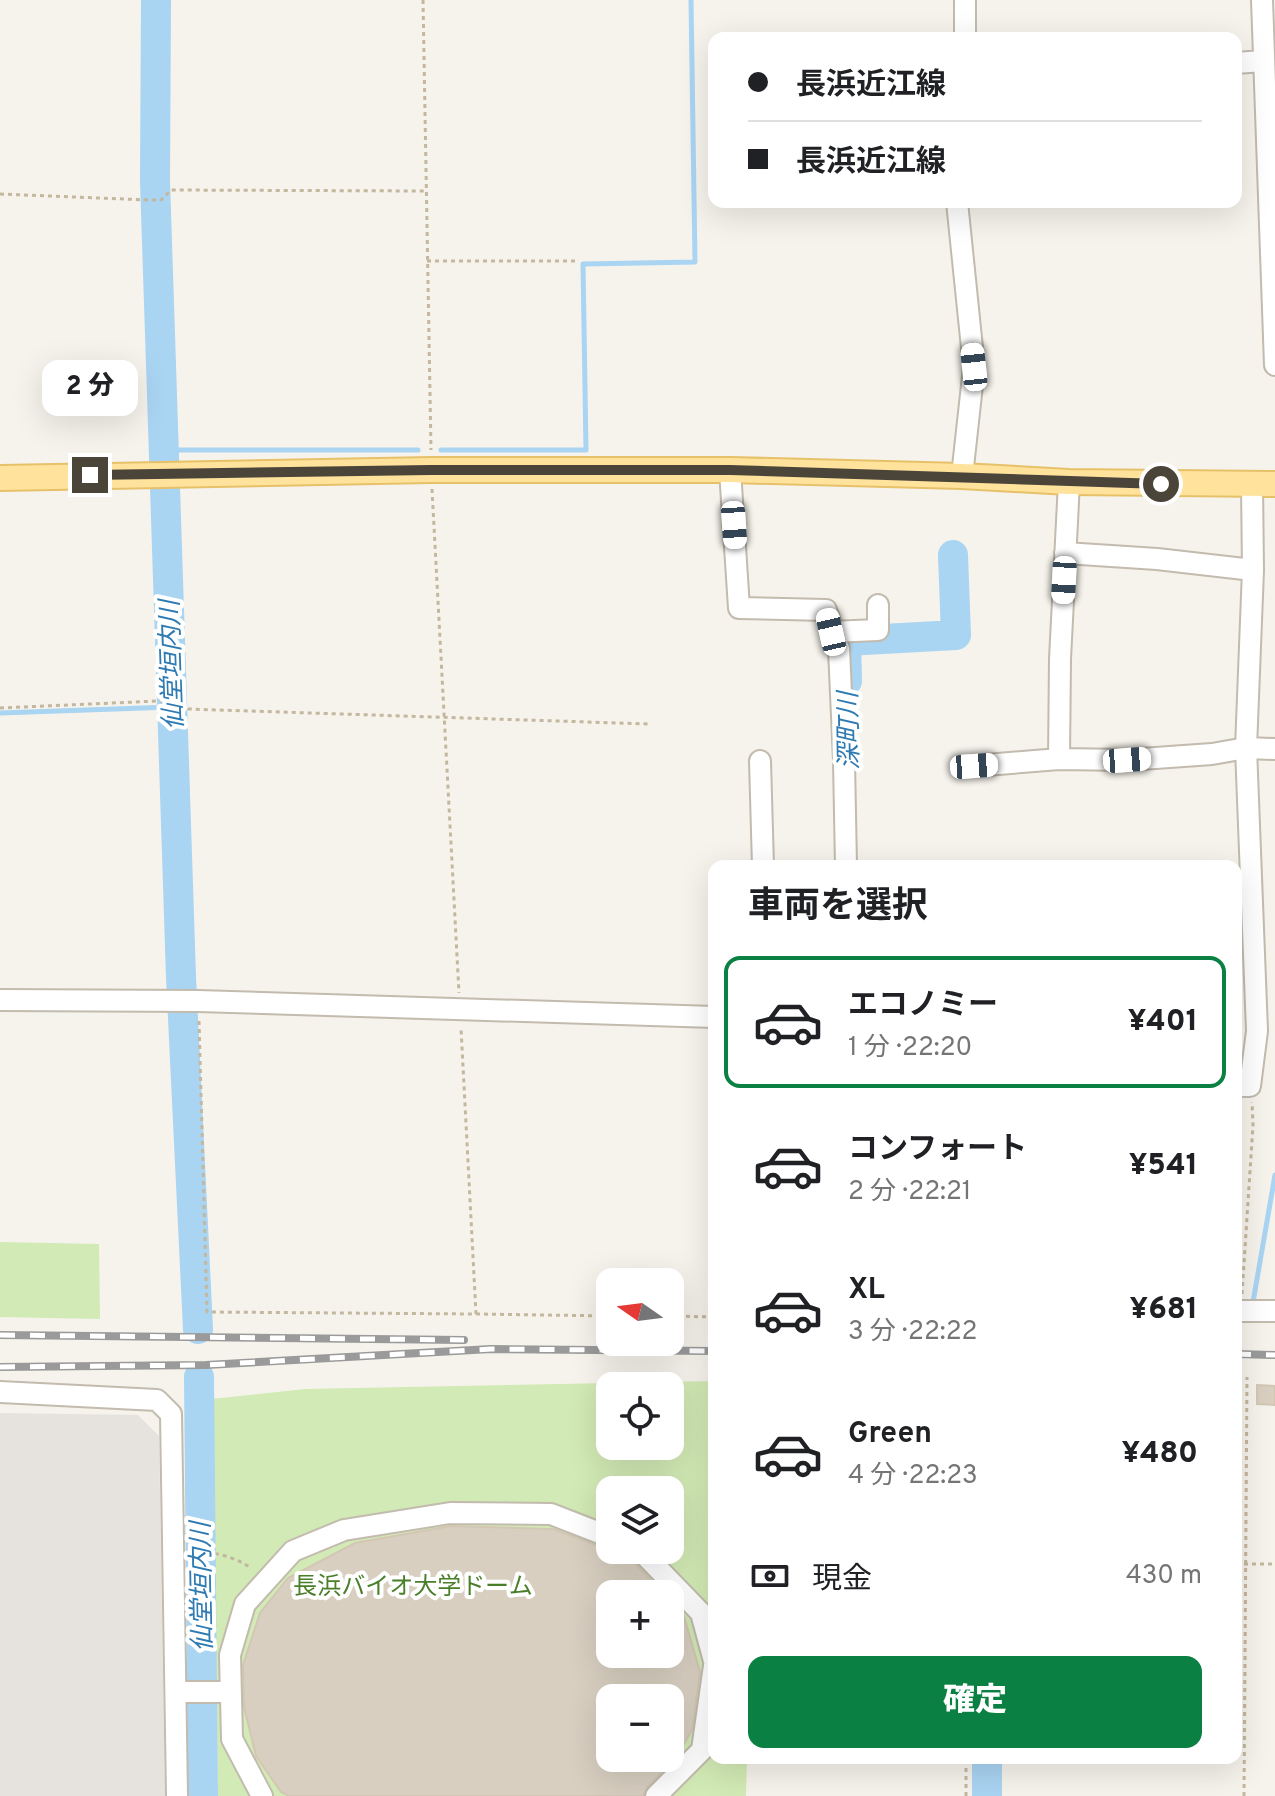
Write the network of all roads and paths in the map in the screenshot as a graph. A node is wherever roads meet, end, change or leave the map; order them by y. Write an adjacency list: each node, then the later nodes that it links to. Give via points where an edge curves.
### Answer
1 (423, 0): 7 (path)
2 (965, 0): 4 (street)
3 (1262, 0): 5 (street)
4 (965, 32)
5 (1263, 61): 6 (street); 12 (street)
6 (1242, 63)
7 (425, 191): 8 (path, via 171,190 161,200); 10 (path)
8 (0, 194)
9 (958, 208): 15 (street, via 974,367)
10 (427, 261): 11 (path); 13 (path)
11 (575, 261)
12 (1275, 365)
13 (431, 470): 14 (main road); 16 (main road); 24 (path)
14 (730, 470): 15 (main road); 22 (street, via 739,608 826,610)
15 (962, 476): 17 (main road)
16 (0, 478)
17 (1069, 482): 18 (main road); 19 (street)
18 (1264, 485): 20 (street)
19 (1065, 553): 20 (street); 28 (street)
20 (1253, 570): 26 (street)
21 (878, 605): 22 (street, via 878,630)
22 (831, 632): 32 (street, via 839,649)
23 (0, 708): 24 (path, via 180,700 188,709)
24 (444, 717): 25 (path); 35 (path)
25 (649, 724)
26 (1246, 748): 27 (street); 28 (street, via 1127,760); 37 (street)
27 (1275, 749)
28 (1059, 759): 30 (street)
29 (760, 761): 31 (street)
30 (974, 766)
31 (763, 860)
32 (846, 860)
33 (0, 1000): 34 (street)
34 (196, 1001): 35 (street); 42 (path, via 207,1312)
35 (459, 1007): 36 (street); 42 (path)
36 (708, 1017)
37 (1266, 1031): 38 (street)
38 (1243, 1086): 39 (path, via 1253,1125)
39 (1242, 1261)
40 (1242, 1311): 41 (street)
41 (1275, 1311)
42 (476, 1314): 43 (path)
43 (596, 1316)
44 (684, 1316): 45 (path)
45 (708, 1317)
46 (1247, 1377): 52 (path)
47 (0, 1392): 56 (street, via 157,1400 171,1414)
48 (596, 1532): 54 (street, via 551,1514 450,1513 344,1530 293,1551)
49 (183, 1552): 54 (path, via 238,1559)
50 (654, 1564): 55 (street, via 701,1613)
51 (1242, 1564): 52 (path)
52 (1246, 1564): 53 (path); 64 (path)
53 (1275, 1564)
54 (268, 1579): 57 (street, via 245,1604 230,1655)
55 (708, 1640)
56 (181, 1692): 57 (street); 60 (street)
57 (231, 1692): 61 (street, via 232,1739)
58 (708, 1707): 62 (street, via 702,1750)
59 (966, 1764): 63 (path)
60 (177, 1796)
61 (262, 1796)
62 (656, 1796)
63 (966, 1796)
64 (1244, 1796)

